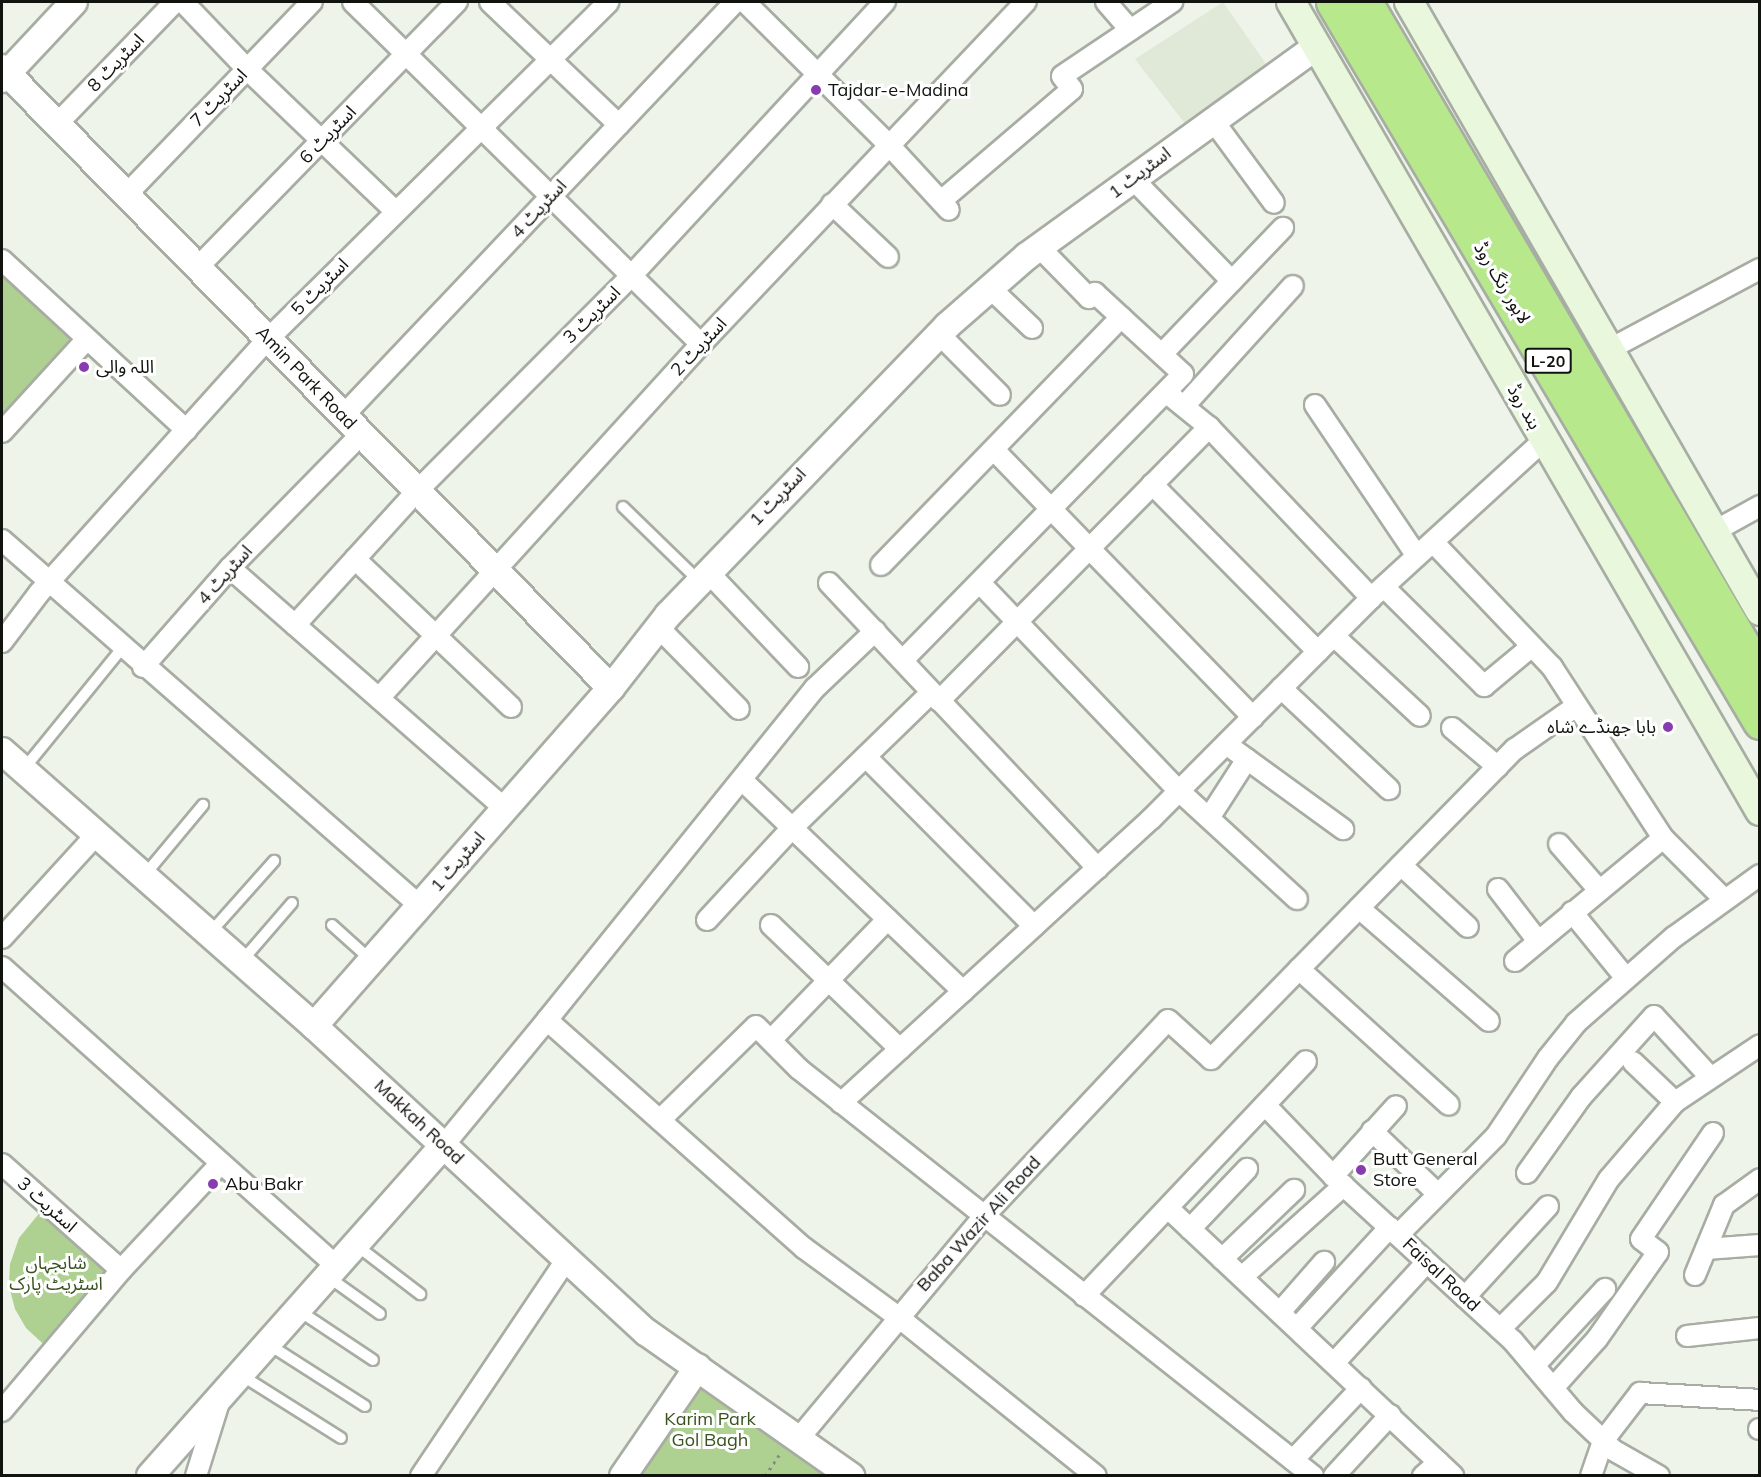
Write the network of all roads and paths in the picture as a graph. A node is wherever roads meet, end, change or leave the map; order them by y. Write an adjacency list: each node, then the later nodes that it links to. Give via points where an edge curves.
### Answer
1 (175, 2): 27 (street, اسٹریٹ 8)
2 (183, 2): 23 (street)
3 (312, 2): 23 (street, اسٹریٹ 7)
4 (353, 2): 21 (street)
5 (457, 2): 21 (street, اسٹریٹ 6)
6 (608, 2): 22 (street, اسٹریٹ 5)
7 (735, 2): 28 (street, اسٹریٹ 4)
8 (745, 2): 24 (street)
9 (885, 2): 24 (street, اسٹریٹ 3)
10 (1026, 2): 31 (street, اسٹریٹ 2)
11 (1106, 2): 19 (street)
12 (1172, 2): 19 (street)
13 (1290, 2): 20 (main road, بند روڈ)
14 (1333, 2): 109 (highway, لاہور رنگ روڈ / L-20)
15 (1365, 2): 99 (highway, لاہور رنگ روڈ / L-20)
16 (1409, 2): 54 (main road)
17 (70, 3): 25 (street)
18 (499, 5): 22 (street)
19 (1130, 30): 31 (street, via 1062,76 1071,89 945,206)
20 (1317, 46): 26 (street, اسٹریٹ 1); 64 (main road, بند روڈ)
21 (405, 56): 29 (street); 30 (street, اسٹریٹ 6)
22 (550, 59): 28 (street); 29 (street, اسٹریٹ 5)
23 (247, 69): 30 (street); 33 (street, اسٹریٹ 7)
24 (818, 72): 31 (street); 44 (street, اسٹریٹ 3)
25 (3, 73): 27 (street, Amin Park Road)
26 (1212, 119): 32 (street, اسٹریٹ 1); 35 (street)
27 (57, 124): 33 (street, Amin Park Road)
28 (619, 124): 34 (street, اسٹریٹ 4)
29 (480, 128): 34 (street); 37 (street, اسٹریٹ 5)
30 (322, 142): 37 (street); 42 (street, اسٹریٹ 6)
31 (889, 145): 36 (street, اسٹریٹ 2)
32 (1132, 179): 39 (street, اسٹریٹ 1); 45 (street)
33 (126, 195): 42 (street, Amin Park Road)
34 (552, 196): 44 (street); 60 (street, اسٹریٹ 4)
35 (1275, 203)
36 (832, 204): 40 (street); 53 (street, اسٹریٹ 2)
37 (395, 211): 52 (street, اسٹریٹ 5)
38 (1284, 228): 45 (street)
39 (1039, 247): 47 (street, اسٹریٹ 1); 48 (street, via 1089,298 1095,292)
40 (888, 256)
41 (2, 263): 51 (street)
42 (198, 267): 52 (street, Amin Park Road)
43 (1760, 269): 54 (street)
44 (631, 276): 53 (street); 67 (street, اسٹریٹ 3)
45 (1232, 281): 55 (street)
46 (1293, 286): 59 (street)
47 (990, 288): 49 (street); 50 (street, اسٹریٹ 1)
48 (1121, 317): 55 (street); 65 (street)
49 (1032, 328)
50 (939, 334): 57 (street); 80 (street, اسٹریٹ 1)
51 (87, 339): 62 (street); 63 (street)
52 (268, 339): 60 (street, Amin Park Road); 62 (street, اسٹریٹ 5)
53 (701, 344): 79 (street, اسٹریٹ 2)
54 (1608, 350): 71 (main road)
55 (1162, 354): 56 (street, via 1183,374)
56 (1167, 393): 59 (street); 70 (street)
57 (1000, 395)
58 (1315, 405): 75 (street)
59 (1184, 406): 61 (street)
60 (352, 424): 67 (street, Amin Park Road); 78 (street, اسٹریٹ 4)
61 (1209, 427): 66 (street); 84 (street)
62 (186, 430): 81 (street, اسٹریٹ 5)
63 (2, 432)
64 (1543, 441): 73 (street); 122 (main road, بند روڈ)
65 (994, 451): 70 (street); 77 (street)
66 (1152, 484): 74 (street); 95 (street)
67 (417, 491): 76 (street, اسٹریٹ 3); 79 (street, Amin Park Road)
68 (1760, 506): 71 (street)
69 (623, 507): 80 (lane)
70 (1052, 510): 74 (street); 83 (street)
71 (1713, 532): 85 (main road)
72 (2, 540): 81 (street)
73 (1433, 542): 75 (street); 93 (street)
74 (1089, 549): 86 (street); 108 (street)
75 (1417, 556): 84 (street)
76 (355, 559): 87 (street, اسٹریٹ 3); 91 (street)
77 (881, 565)
78 (230, 568): 87 (street); 97 (street, اسٹریٹ 4)
79 (495, 570): 91 (street, اسٹریٹ 2); 100 (street, Amin Park Road)
80 (703, 576): 88 (street, اسٹریٹ 1); 98 (street)
81 (49, 582): 92 (street, اسٹریٹ 5); 94 (street)
82 (829, 583): 89 (street)
83 (980, 583): 86 (street); 96 (street)
84 (1378, 592): 90 (street); 93 (street, via 1484,686)
85 (1757, 600)
86 (1017, 622): 102 (street); 119 (street)
87 (295, 625): 103 (street)
88 (658, 627): 100 (street, اسٹریٹ 1); 106 (street)
89 (875, 631): 96 (street); 117 (street, via 814,688)
90 (1334, 636): 95 (street); 107 (street)
91 (435, 637): 103 (street, اسٹریٹ 2); 104 (street)
92 (2, 642)
93 (1532, 646): 105 (street, via 1552,667)
94 (122, 648): 97 (street); 116 (lane)
95 (1318, 652): 101 (street)
96 (903, 660): 102 (street)
97 (144, 667): 139 (street)
98 (798, 667)
99 (1760, 674)
100 (611, 688): 121 (street, اسٹریٹ 1)
101 (1281, 688): 108 (street); 118 (street)
102 (935, 697): 113 (street); 131 (street)
103 (379, 698): 121 (street)
104 (511, 707)
105 (1575, 707): 115 (street, via 1515,749); 127 (street)
106 (739, 710)
107 (1420, 716)
108 (1253, 717): 111 (street)
109 (1760, 722)
110 (1452, 728): 115 (street)
111 (1226, 744): 114 (street); 119 (street)
112 (2, 751): 116 (street, Makkah Road)
113 (867, 758): 124 (street); 146 (street)
114 (1247, 759): 123 (street); 125 (street)
115 (1498, 767): 130 (street)
116 (23, 770): 126 (street, Makkah Road)
117 (742, 780): 124 (street); 159 (street)
118 (1389, 789)
119 (1179, 790): 123 (street); 131 (street)
120 (203, 805): 133 (lane)
121 (505, 809): 139 (street, اسٹریٹ 1)
122 (1760, 811)
123 (1209, 818): 136 (street)
124 (792, 828): 142 (street); 143 (street)
125 (1343, 829)
126 (96, 835): 133 (street, Makkah Road); 149 (street)
127 (1664, 838): 135 (street); 137 (street)
128 (1559, 844): 135 (street)
129 (274, 861): 148 (lane)
130 (1401, 865): 140 (street); 147 (street)
131 (1098, 868): 146 (street)
132 (1760, 875): 137 (street)
133 (143, 877): 148 (street, Makkah Road)
134 (1498, 890): 150 (street)
135 (1599, 890): 141 (street)
136 (1297, 899)
137 (1724, 899): 156 (street)
138 (292, 903): 153 (lane)
139 (420, 906): 151 (street, اسٹریٹ 1)
140 (1359, 908): 155 (street); 160 (street)
141 (1572, 912): 150 (street); 156 (street)
142 (888, 919): 157 (street); 158 (street)
143 (707, 920)
144 (332, 925): 151 (lane)
145 (771, 925): 157 (street)
146 (1034, 926): 158 (street)
147 (1467, 927)
148 (208, 934): 153 (street, Makkah Road)
149 (2, 938)
150 (1538, 941): 152 (street)
151 (372, 961): 161 (street, اسٹریٹ 1)
152 (1515, 961)
153 (241, 962): 161 (street, Makkah Road)
154 (2, 967): 177 (street)
155 (1299, 969): 171 (street); 187 (street, Baba Wazir Ali Road, via 1211,1059 1168,1020)
156 (1626, 977): 184 (street, via 1576,1023 1496,1136)
157 (829, 981): 162 (street); 164 (street)
158 (963, 991): 164 (street)
159 (547, 1020): 173 (street); 176 (street)
160 (1490, 1021)
161 (314, 1026): 176 (street, Makkah Road)
162 (771, 1041): 169 (street); 173 (street, via 756,1026)
163 (1760, 1045): 167 (street)
164 (900, 1049): 169 (street)
165 (1306, 1061): 170 (street)
166 (1633, 1062): 168 (street)
167 (1710, 1077): 168 (street); 180 (street, via 1654,1016 1581,1097)
168 (1675, 1102): 211 (street, via 1609,1179 1547,1282)
169 (842, 1104): 187 (street)
170 (1265, 1105): 182 (street, Faisal Road); 186 (street)
171 (1449, 1105)
172 (1396, 1106): 174 (street)
173 (660, 1120): 208 (street, via 804,1248)
174 (1372, 1131): 182 (street); 184 (street)
175 (1713, 1133): 220 (street, via 1641,1239 1658,1252 1597,1339)
176 (444, 1145): 190 (street); 193 (street, Makkah Road)
177 (221, 1163): 197 (street); 198 (street)
178 (2, 1164): 197 (street, اسٹریٹ 3)
179 (1247, 1169): 188 (street)
180 (1527, 1173)
181 (1760, 1179): 192 (street, via 1724,1205)
182 (1338, 1180): 189 (street, Faisal Road); 200 (street)
183 (1294, 1190): 194 (street)
184 (1438, 1194): 189 (street)
185 (1548, 1206): 204 (street)
186 (1169, 1209): 188 (street); 203 (street)
187 (983, 1217): 203 (street); 208 (street, Baba Wazir Ali Road)
188 (1191, 1229): 194 (street)
189 (1394, 1231): 196 (street, Faisal Road); 209 (street)
190 (356, 1244): 198 (street); 202 (lane)
191 (1760, 1245): 192 (street)
192 (1706, 1249): 199 (street)
193 (567, 1259): 217 (street, Makkah Road, via 646,1332); 233 (street)
194 (1222, 1259): 200 (street)
195 (1324, 1262): 206 (street)
196 (1427, 1262): 204 (street, Faisal Road); 215 (street)
197 (121, 1269): 224 (street)
198 (332, 1271): 205 (street); 207 (lane)
199 (1695, 1275)
200 (1242, 1277): 206 (street)
201 (1605, 1288): 216 (street)
202 (420, 1294)
203 (1084, 1296): 229 (street)
204 (1465, 1297): 211 (street, Faisal Road)
205 (298, 1310): 213 (street); 214 (lane)
206 (1280, 1312): 209 (street)
207 (380, 1314)
208 (897, 1316): 226 (street, Baba Wazir Ali Road); 237 (street)
209 (1297, 1328): 215 (street)
210 (1760, 1328): 212 (street)
211 (1500, 1329): 216 (street, Faisal Road)
212 (1687, 1336)
213 (268, 1344): 218 (street); 223 (lane)
214 (373, 1360)
215 (1334, 1363): 219 (street)
216 (1534, 1366): 220 (street, Faisal Road)
217 (698, 1367): 226 (street, Makkah Road); 234 (street)
218 (241, 1375): 221 (street); 227 (lane)
219 (1361, 1388): 225 (street); 229 (street)
220 (1553, 1388): 228 (street, Faisal Road)
221 (220, 1399): 231 (street); 232 (street)
222 (1760, 1400): 228 (street, via 1640,1393)
223 (365, 1406)
224 (2, 1411)
225 (1390, 1415): 230 (street); 239 (street)
226 (797, 1435): 235 (path); 236 (street, Makkah Road)
227 (341, 1438)
228 (1608, 1445): 242 (street); 243 (street, Faisal Road)
229 (1293, 1460): 238 (street)
230 (1439, 1462): 240 (street); 241 (street)
231 (150, 1476)
232 (196, 1476)
233 (421, 1476)
234 (622, 1476)
235 (765, 1476)
236 (851, 1476)
237 (1096, 1476)
238 (1313, 1476)
239 (1334, 1476)
240 (1423, 1476)
241 (1453, 1476)
242 (1591, 1476)
243 (1659, 1476)

